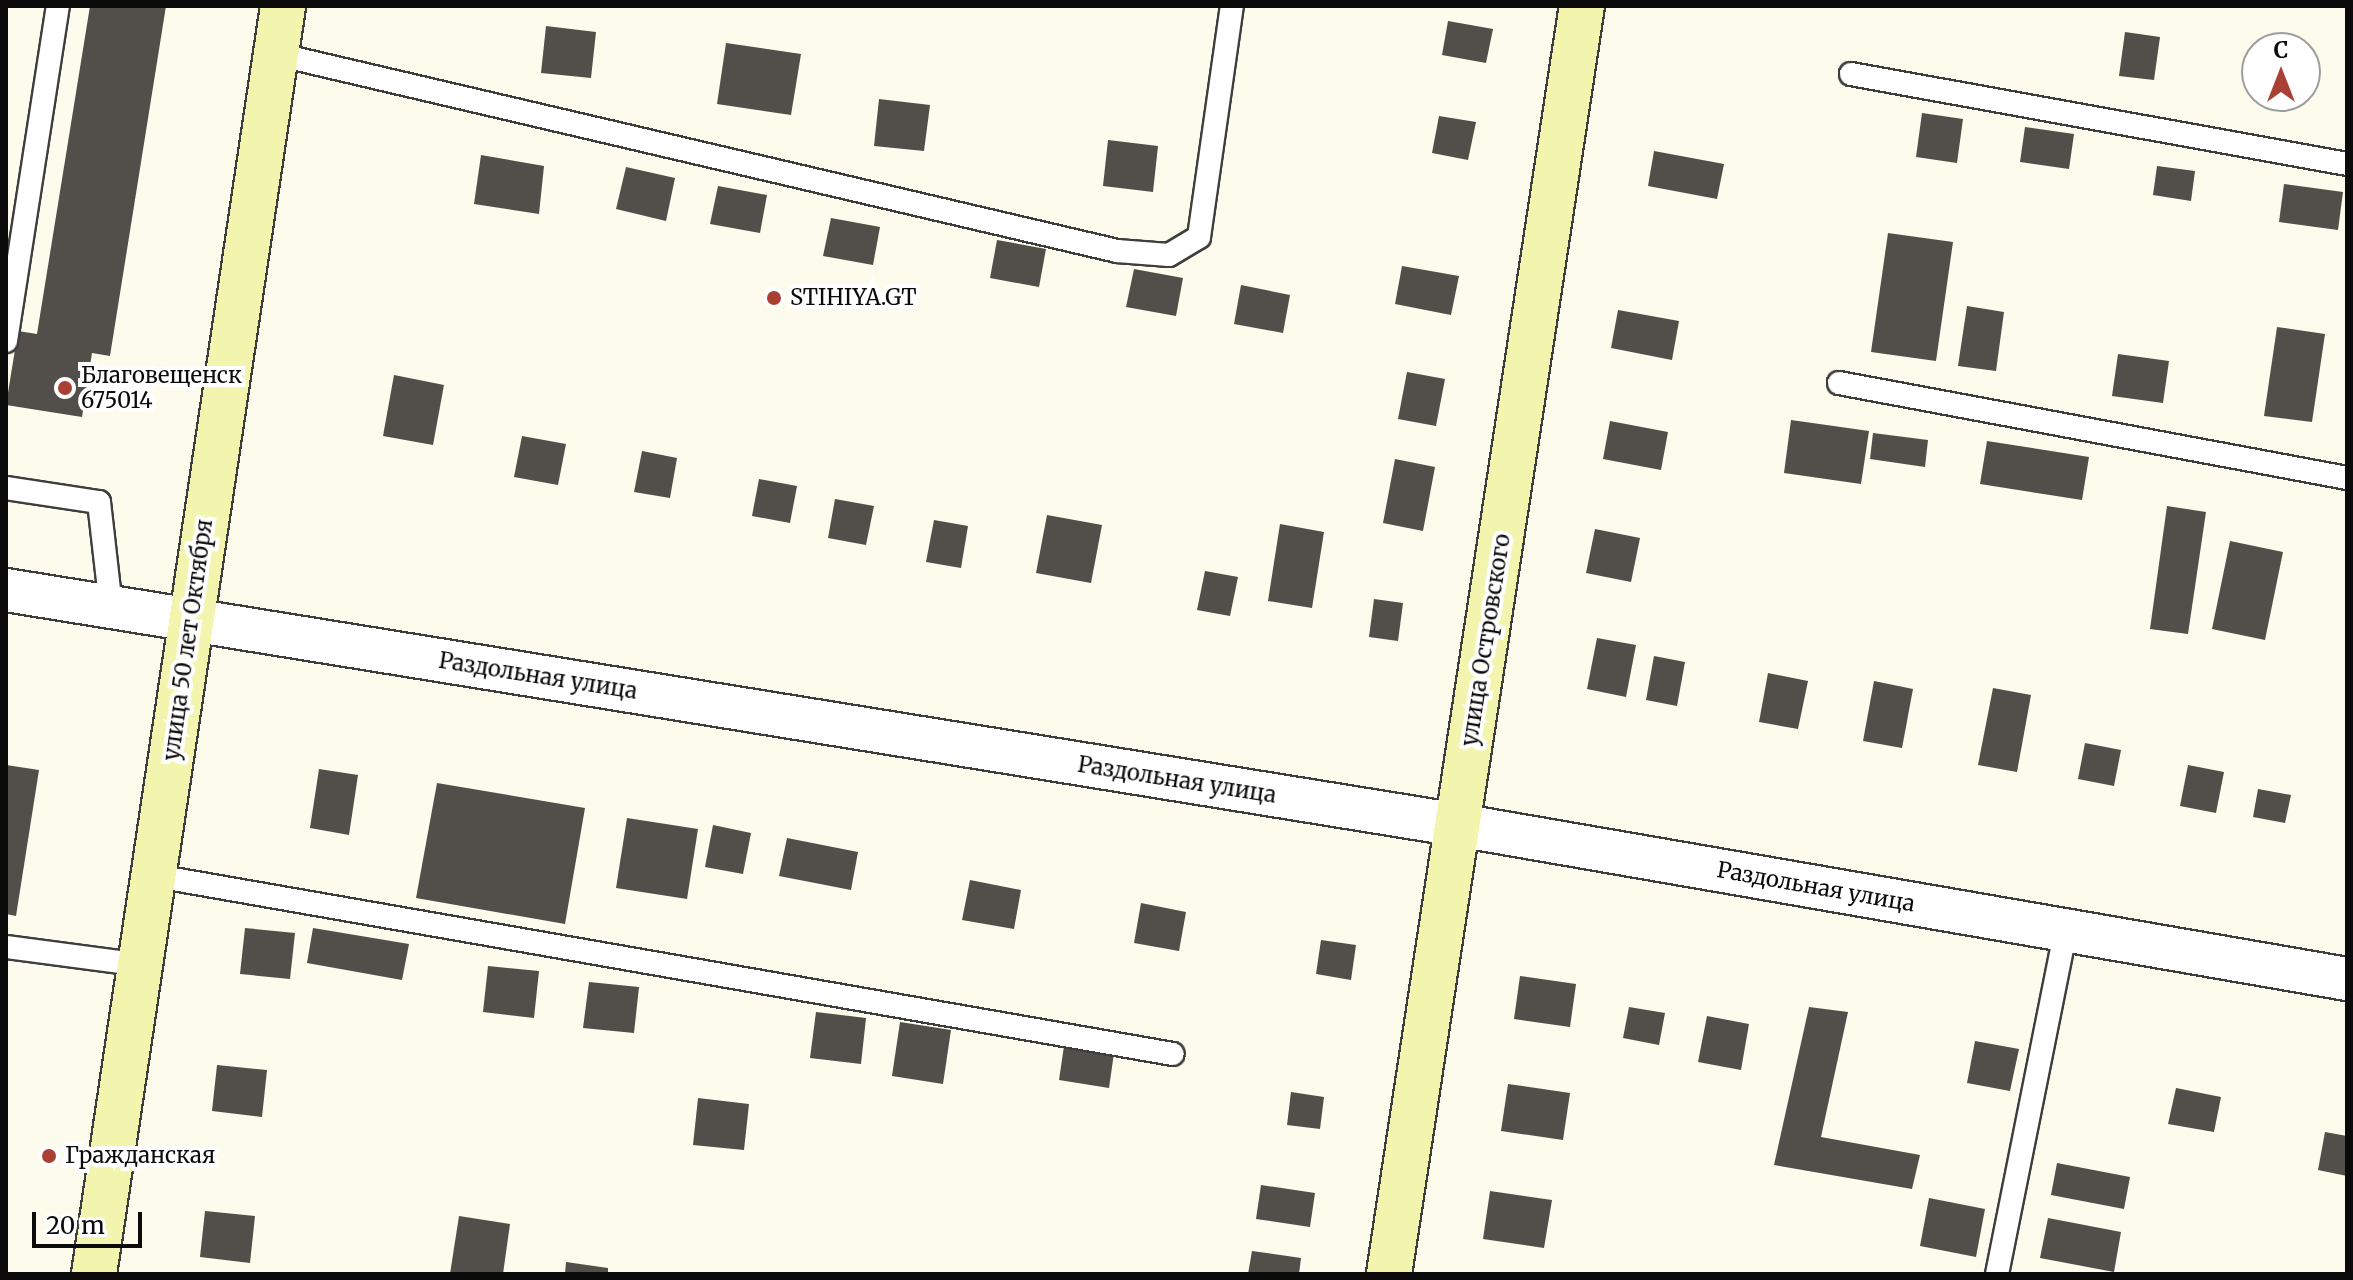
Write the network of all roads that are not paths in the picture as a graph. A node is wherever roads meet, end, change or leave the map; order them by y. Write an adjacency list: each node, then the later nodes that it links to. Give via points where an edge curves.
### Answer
1 (58, 6): 8 (lane)
2 (283, 6): 5 (main road, улица 50 лет Октября)
3 (1232, 6): 5 (lane, via 1199,237 1169,255 1117,251)
4 (1582, 6): 15 (main road, улица Островского)
5 (276, 54): 14 (main road, улица 50 лет Октября)
6 (1851, 74): 7 (lane)
7 (2347, 164)
8 (6, 341)
9 (1839, 383): 10 (lane)
10 (2347, 478)
11 (6, 488): 13 (lane, via 99,502)
12 (6, 590): 13 (street, Раздольная улица)
13 (111, 607): 14 (street, Раздольная улица)
14 (190, 620): 15 (street, Раздольная улица); 16 (main road, улица 50 лет Октября)
15 (1458, 825): 17 (street, Раздольная улица); 23 (main road, улица Островского)
16 (156, 876): 19 (main road, улица 50 лет Октября); 21 (lane)
17 (2066, 930): 20 (street, Раздольная улица); 24 (lane)
18 (6, 947): 19 (lane)
19 (142, 965): 22 (main road, улица 50 лет Октября)
20 (2347, 979)
21 (1173, 1054)
22 (94, 1274)
23 (1389, 1274)
24 (1997, 1274)

